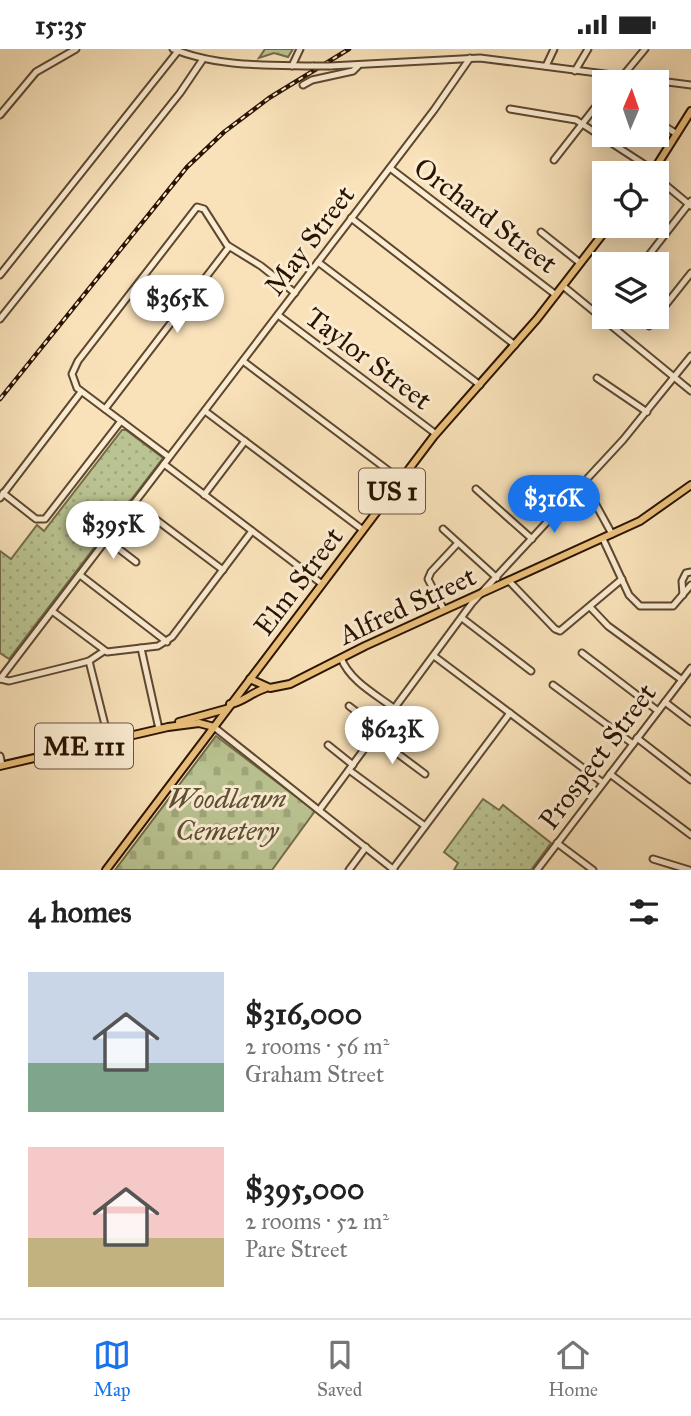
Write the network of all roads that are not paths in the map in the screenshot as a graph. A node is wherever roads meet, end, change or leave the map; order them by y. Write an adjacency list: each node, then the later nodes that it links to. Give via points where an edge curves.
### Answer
1 (76, 49): 23 (street, via 36,72)
2 (300, 49): 11 (street)
3 (492, 49): 10 (street)
4 (554, 49): 13 (street)
5 (588, 49): 15 (street)
6 (645, 49): 14 (street)
7 (176, 50): 9 (street); 41 (street)
8 (470, 58): 10 (street); 12 (street); 30 (street, May Street)
9 (203, 59): 11 (street); 48 (street)
10 (491, 59): 13 (street)
11 (292, 66): 12 (street, bridge)
12 (358, 66): 18 (street)
13 (546, 66): 15 (street)
14 (628, 70)
15 (575, 71): 16 (street)
16 (592, 73)
17 (669, 82): 19 (street)
18 (303, 85)
19 (691, 85)
20 (510, 109): 24 (street)
21 (592, 111): 24 (street)
22 (690, 114): 26 (main road)
23 (0, 115)
24 (583, 123): 27 (street); 28 (street)
25 (669, 129): 26 (street)
26 (677, 134): 29 (main road)
27 (554, 160)
28 (636, 161)
29 (661, 161)
30 (390, 168): 33 (street, May Street); 44 (street, Orchard Street)
31 (669, 186): 32 (street)
32 (690, 204): 37 (street)
33 (351, 218): 38 (street, May Street); 50 (street)
34 (541, 232): 39 (street)
35 (600, 238): 39 (main road, Elm Street / US 1)
36 (229, 247): 43 (street); 57 (street, via 204,209 193,210 72,370); 58 (street)
37 (652, 252)
38 (318, 262): 43 (street, May Street); 55 (street)
39 (580, 263): 42 (main road, Elm Street / US 1)
40 (691, 273): 45 (street)
41 (0, 275)
42 (563, 286): 44 (main road, Elm Street / US 1); 46 (street)
43 (295, 293): 47 (street, May Street)
44 (556, 295): 50 (main road, Elm Street / US 1)
45 (669, 301)
46 (592, 308)
47 (278, 315): 52 (street, May Street); 62 (street, Taylor Street)
48 (0, 319)
49 (618, 329): 54 (street)
50 (515, 345): 55 (main road, Elm Street / US 1)
51 (691, 356): 54 (street)
52 (243, 361): 59 (street, May Street); 66 (street)
53 (597, 378): 60 (street)
54 (674, 378): 56 (street); 60 (street)
55 (480, 385): 62 (main road, Elm Street / US 1)
56 (691, 391)
57 (80, 393): 58 (street); 71 (street)
58 (105, 409): 61 (street)
59 (205, 411): 63 (street); 64 (street, May Street)
60 (647, 412): 67 (street)
61 (121, 421): 64 (street); 71 (street, via 49,516 36,519)
62 (436, 434): 66 (main road, Elm Street / US 1)
63 (244, 441): 70 (street); 74 (street)
64 (169, 457): 65 (street, May Street)
65 (164, 464): 70 (street); 72 (street, May Street)
66 (401, 479): 74 (main road, Elm Street / US 1)
67 (584, 483): 76 (street); 78 (street)
68 (691, 485): 76 (main road, Alfred Street, via 651,515)
69 (476, 489): 78 (street)
70 (204, 495): 75 (street)
71 (2, 496)
72 (134, 503): 77 (street, May Street); 82 (street)
73 (443, 529): 80 (street)
74 (363, 530): 88 (main road, Elm Street / US 1)
75 (252, 531): 82 (street); 88 (street)
76 (612, 534): 79 (main road, Alfred Street)
77 (106, 539): 81 (street); 84 (street, May Street)
78 (532, 539): 85 (street)
79 (603, 539): 86 (street); 87 (main road, Alfred Street)
80 (458, 543): 85 (street); 93 (street, via 428,576)
81 (136, 562)
82 (223, 570): 96 (street)
83 (691, 572): 91 (street, via 682,579)
84 (80, 575): 94 (street, May Street); 96 (street)
85 (497, 578): 90 (street)
86 (622, 579): 91 (street, via 631,599 642,607 673,606); 92 (street)
87 (509, 581): 90 (main road, Alfred Street); 92 (street, via 559,631)
88 (322, 584): 106 (main road, Elm Street / US 1)
89 (691, 585): 91 (street)
90 (482, 593): 93 (main road, Alfred Street); 95 (street)
91 (683, 595)
92 (590, 607): 107 (street, via 608,626)
93 (444, 610): 101 (main road, Alfred Street)
94 (52, 611): 98 (street); 105 (street, May Street)
95 (462, 618): 100 (street); 104 (street)
96 (167, 642): 97 (street)
97 (141, 648): 98 (street); 120 (street)
98 (104, 651): 102 (street)
99 (582, 653): 114 (street)
100 (434, 656): 113 (street); 115 (street)
101 (341, 658): 109 (main road, Alfred Street, via 290,684); 113 (street, via 355,679)
102 (89, 661): 105 (street, via 9,681); 123 (street)
103 (691, 668): 107 (street, Prospect Street)
104 (531, 671)
105 (0, 679)
106 (250, 679): 109 (main road); 111 (main road, Elm Street / US 1)
107 (682, 680): 110 (street, Prospect Street)
108 (553, 685): 124 (street)
109 (268, 688): 111 (main road, Alfred Street)
110 (665, 702): 114 (street, Prospect Street); 117 (street)
111 (229, 706): 116 (main road, Alfred Street); 118 (main road, Elm Street / US 1)
112 (349, 706): 121 (street)
113 (395, 709): 121 (street)
114 (658, 711): 124 (street, Prospect Street)
115 (510, 713): 132 (street); 134 (street)
116 (202, 717): 118 (main road); 119 (main road, ME 111)
117 (691, 722)
118 (214, 726): 119 (main road, ME 111); 133 (street); 140 (main road, Elm Street / US 1)
119 (168, 727): 120 (main road, ME 111)
120 (159, 729): 123 (main road, ME 111)
121 (379, 729): 122 (street)
122 (374, 736): 128 (street); 129 (street)
123 (109, 741): 127 (main road, ME 111)
124 (635, 741): 130 (street, Prospect Street); 131 (street)
125 (328, 745): 128 (street)
126 (0, 756): 127 (street)
127 (1, 765)
128 (351, 767): 133 (street); 134 (street)
129 (425, 774)
130 (610, 774): 132 (street, Prospect Street); 135 (street)
131 (691, 780)
132 (603, 783): 136 (street, Prospect Street)
133 (320, 809): 137 (street)
134 (425, 826): 139 (street)
135 (691, 835)
136 (557, 843): 142 (street, Prospect Street); 143 (street)
137 (366, 847): 139 (street); 141 (street)
138 (653, 859): 144 (street)
139 (393, 869)
140 (106, 870)
141 (349, 870)
142 (537, 870)
143 (593, 870)
144 (689, 870)

